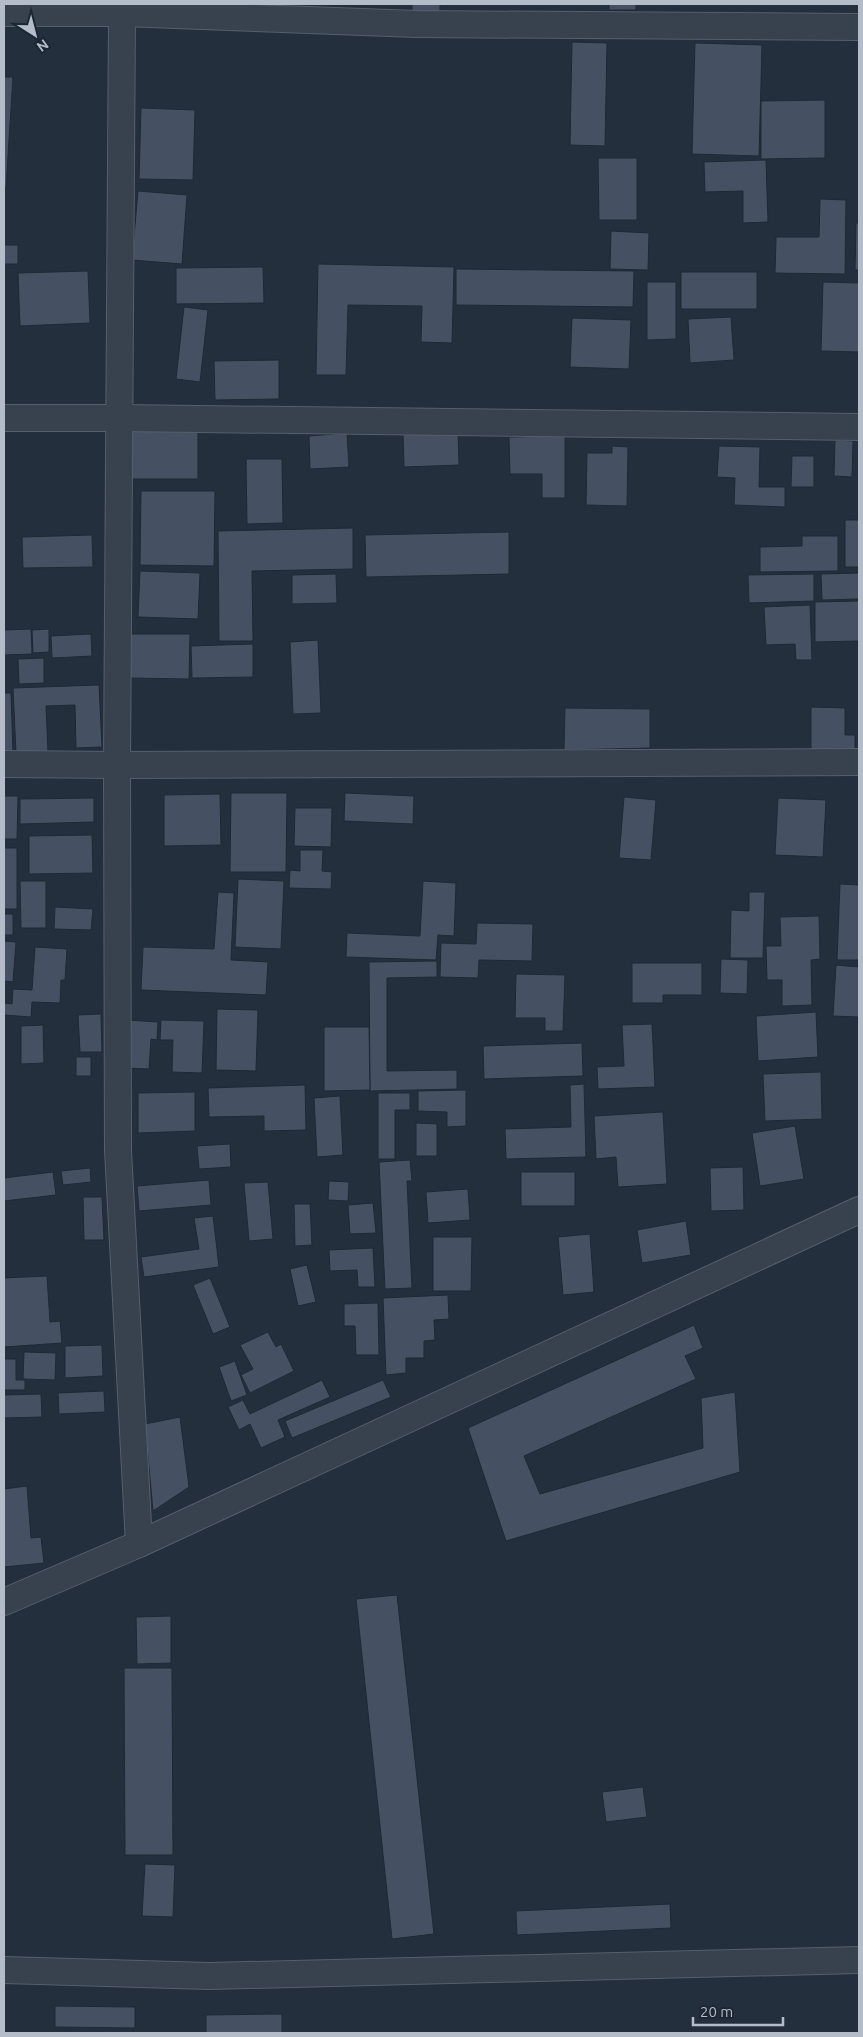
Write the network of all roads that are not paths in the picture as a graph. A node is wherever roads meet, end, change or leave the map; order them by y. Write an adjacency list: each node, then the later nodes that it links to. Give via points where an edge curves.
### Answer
1 (122, 13): 2 (street); 3 (street, via 417,24); 5 (street)
2 (4, 14)
3 (859, 27)
4 (4, 418): 5 (street)
5 (121, 418): 6 (street); 9 (street)
6 (859, 427)
7 (859, 762): 9 (street)
8 (4, 764): 9 (street)
9 (117, 765): 11 (street, via 118,1150)
10 (859, 1210): 11 (street)
11 (139, 1544): 12 (street)
12 (4, 1602)
13 (859, 1960): 14 (street, via 209,1976)
14 (4, 1970)

